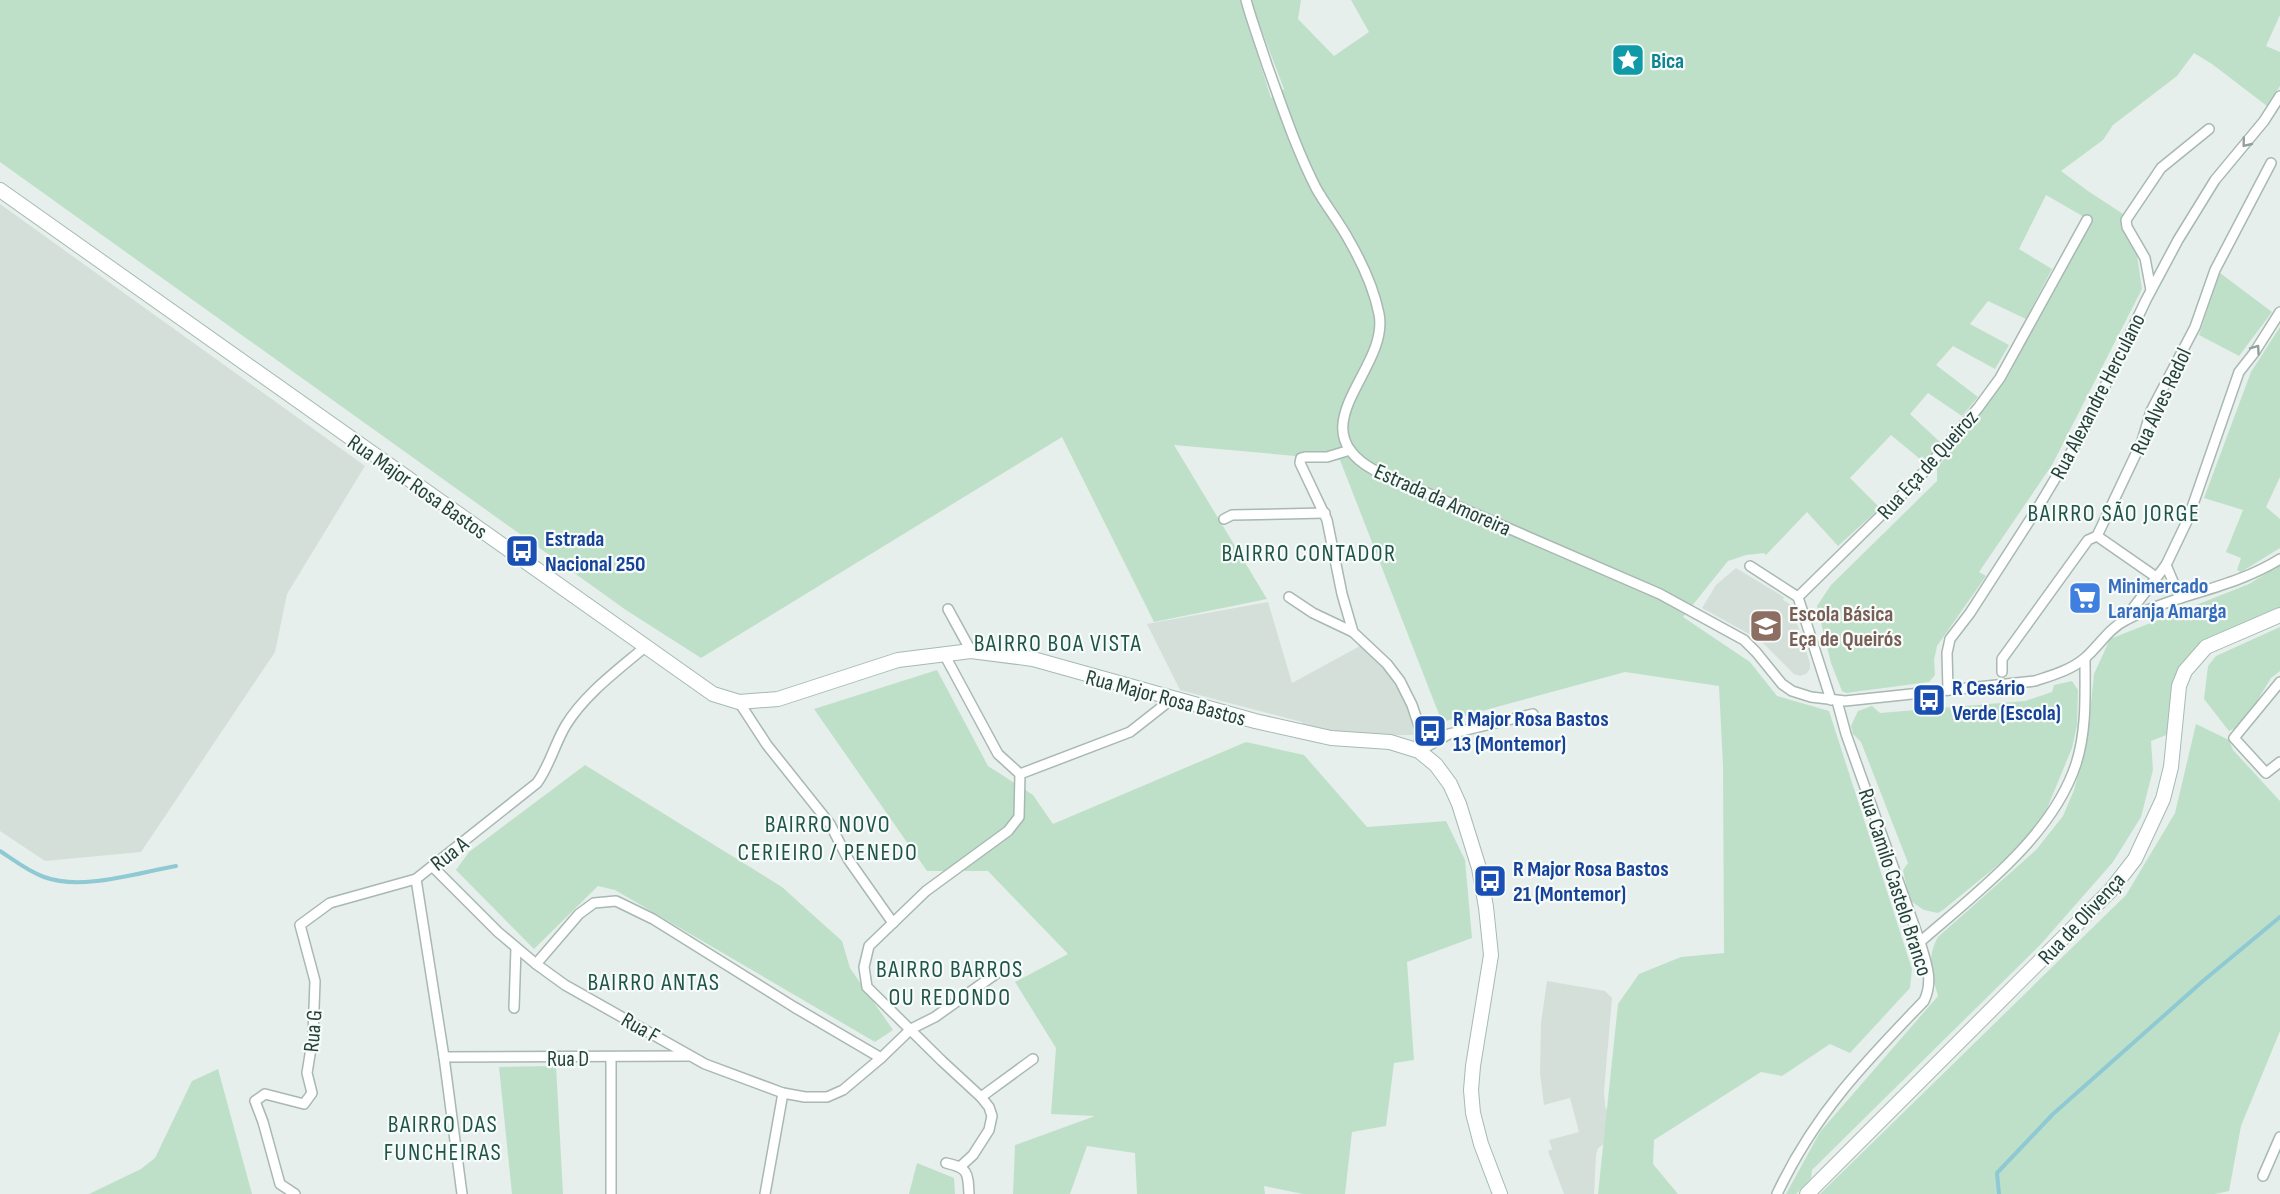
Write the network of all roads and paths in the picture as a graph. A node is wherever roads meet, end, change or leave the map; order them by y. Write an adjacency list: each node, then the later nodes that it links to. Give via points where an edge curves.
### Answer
1 (1246, 0): 9 (street, Estrada da Amoreira, via 1283,111 1317,188 1351,242 1377,308 1378,343 1344,411 1343,431)
2 (2280, 96): 7 (street, Rua Alexandre Herculano, one-way to 7, via 2215,180)
3 (2209, 129): 7 (street, via 2161,168 2126,220 2145,258)
4 (2271, 163): 12 (street, Rua Alves Redol, via 2218,264 2195,327 2151,411 2142,441)
5 (0, 190): 24 (main road, Rua Major Rosa Bastos)
6 (2087, 220): 18 (street, Rua Eça de Queiroz, via 2000,378 1978,408 1916,482)
7 (2151, 290): 30 (street, Rua Alexandre Herculano, via 2083,432 2031,519 1950,639)
8 (2280, 312): 14 (street, one-way to 8, via 2188,519 2239,372)
9 (1350, 450): 10 (street, via 1300,461); 32 (street, Estrada da Amoreira, via 1378,472 1660,594 1747,643 1787,687)
10 (1325, 513): 11 (street, via 1232,515); 23 (street)
11 (1224, 519)
12 (2097, 536): 16 (street); 28 (street, Rua Alves Redol, via 2088,540 2002,659)
13 (2280, 559): 19 (street, via 2259,573)
14 (2166, 565): 16 (street); 19 (street)
15 (1750, 566): 18 (street)
16 (2156, 576): 22 (street)
17 (1289, 597): 23 (street)
18 (1798, 597): 32 (street)
19 (2180, 598): 22 (street)
20 (948, 609): 25 (street)
21 (2280, 615): 65 (main road, Rua de Olivença, via 2206,647 2186,671 2180,686 2171,767 2163,800 2135,859 2111,890)
22 (2123, 621): 27 (street, Estrada da Amoreira)
23 (1353, 632): 35 (street, via 1400,681 1420,729)
24 (645, 647): 33 (main road, Rua Major Rosa Bastos, via 713,694); 38 (street, Rua A, via 583,703 566,725 537,783)
25 (971, 651): 26 (main road, Rua Major Rosa Bastos); 31 (main road, Rua Major Rosa Bastos, via 1033,659)
26 (944, 654): 33 (main road, Rua Major Rosa Bastos, via 898,660 778,699); 37 (street, via 998,754)
27 (2085, 658): 30 (street, Estrada da Amoreira, via 2060,673 2035,681); 41 (street, via 2085,710 2076,763 2052,811 2030,841)
28 (2002, 672)
29 (2280, 682): 36 (street, via 2234,738 2266,772)
30 (1948, 690): 32 (street, Estrada da Amoreira)
31 (1172, 699): 35 (main road, Rua Major Rosa Bastos, via 1331,738 1390,742); 37 (street, via 1130,732)
32 (1834, 701): 41 (street, Rua Camilo Castelo Branco)
33 (739, 702): 40 (street, via 766,745 830,824 848,859)
34 (1533, 714): 35 (street, via 1449,734)
35 (1419, 751): 63 (main road, Rua Major Rosa Bastos, via 1450,784 1479,868 1491,955 1473,1066 1473,1113)
36 (2280, 762)
37 (1020, 774): 40 (street, via 1019,817 1008,831 926,891)
38 (433, 867): 39 (street, Rua A); 42 (street, Rua F)
39 (416, 879): 48 (street, Rua A); 58 (street, Rua G, via 330,903 300,925 315,981 314,1036 307,1073 312,1093 304,1104 265,1094 255,1101 280,1184)
40 (893, 923): 46 (street, via 869,946 864,967 867,987)
41 (1920, 942): 64 (street, Rua Camilo Castelo Branco, via 1930,976 1924,1001 1822,1114)
42 (516, 948): 43 (street, Rua F); 45 (street)
43 (536, 964): 47 (street, Rua F, via 565,985); 50 (street, via 594,903 616,901)
44 (998, 973): 46 (street, Rua F)
45 (514, 1008)
46 (911, 1029): 50 (street, Rua F); 53 (street)
47 (691, 1056): 49 (street, Rua D); 52 (street, Rua F)
48 (444, 1057): 49 (street, Rua D); 59 (street, Rua A)
49 (611, 1058): 60 (street)
50 (880, 1058): 52 (street, Rua F, via 843,1090 827,1097)
51 (1033, 1059): 53 (street)
52 (783, 1093): 61 (street)
53 (981, 1097): 56 (street, via 992,1116 989,1130)
54 (2280, 1137): 57 (street)
55 (946, 1162): 56 (street)
56 (961, 1166): 62 (street, via 967,1173)
57 (2263, 1176)
58 (295, 1194)
59 (462, 1194)
60 (611, 1194)
61 (765, 1194)
62 (969, 1194)
63 (1500, 1194)
64 (1777, 1194)
65 (1807, 1194)

